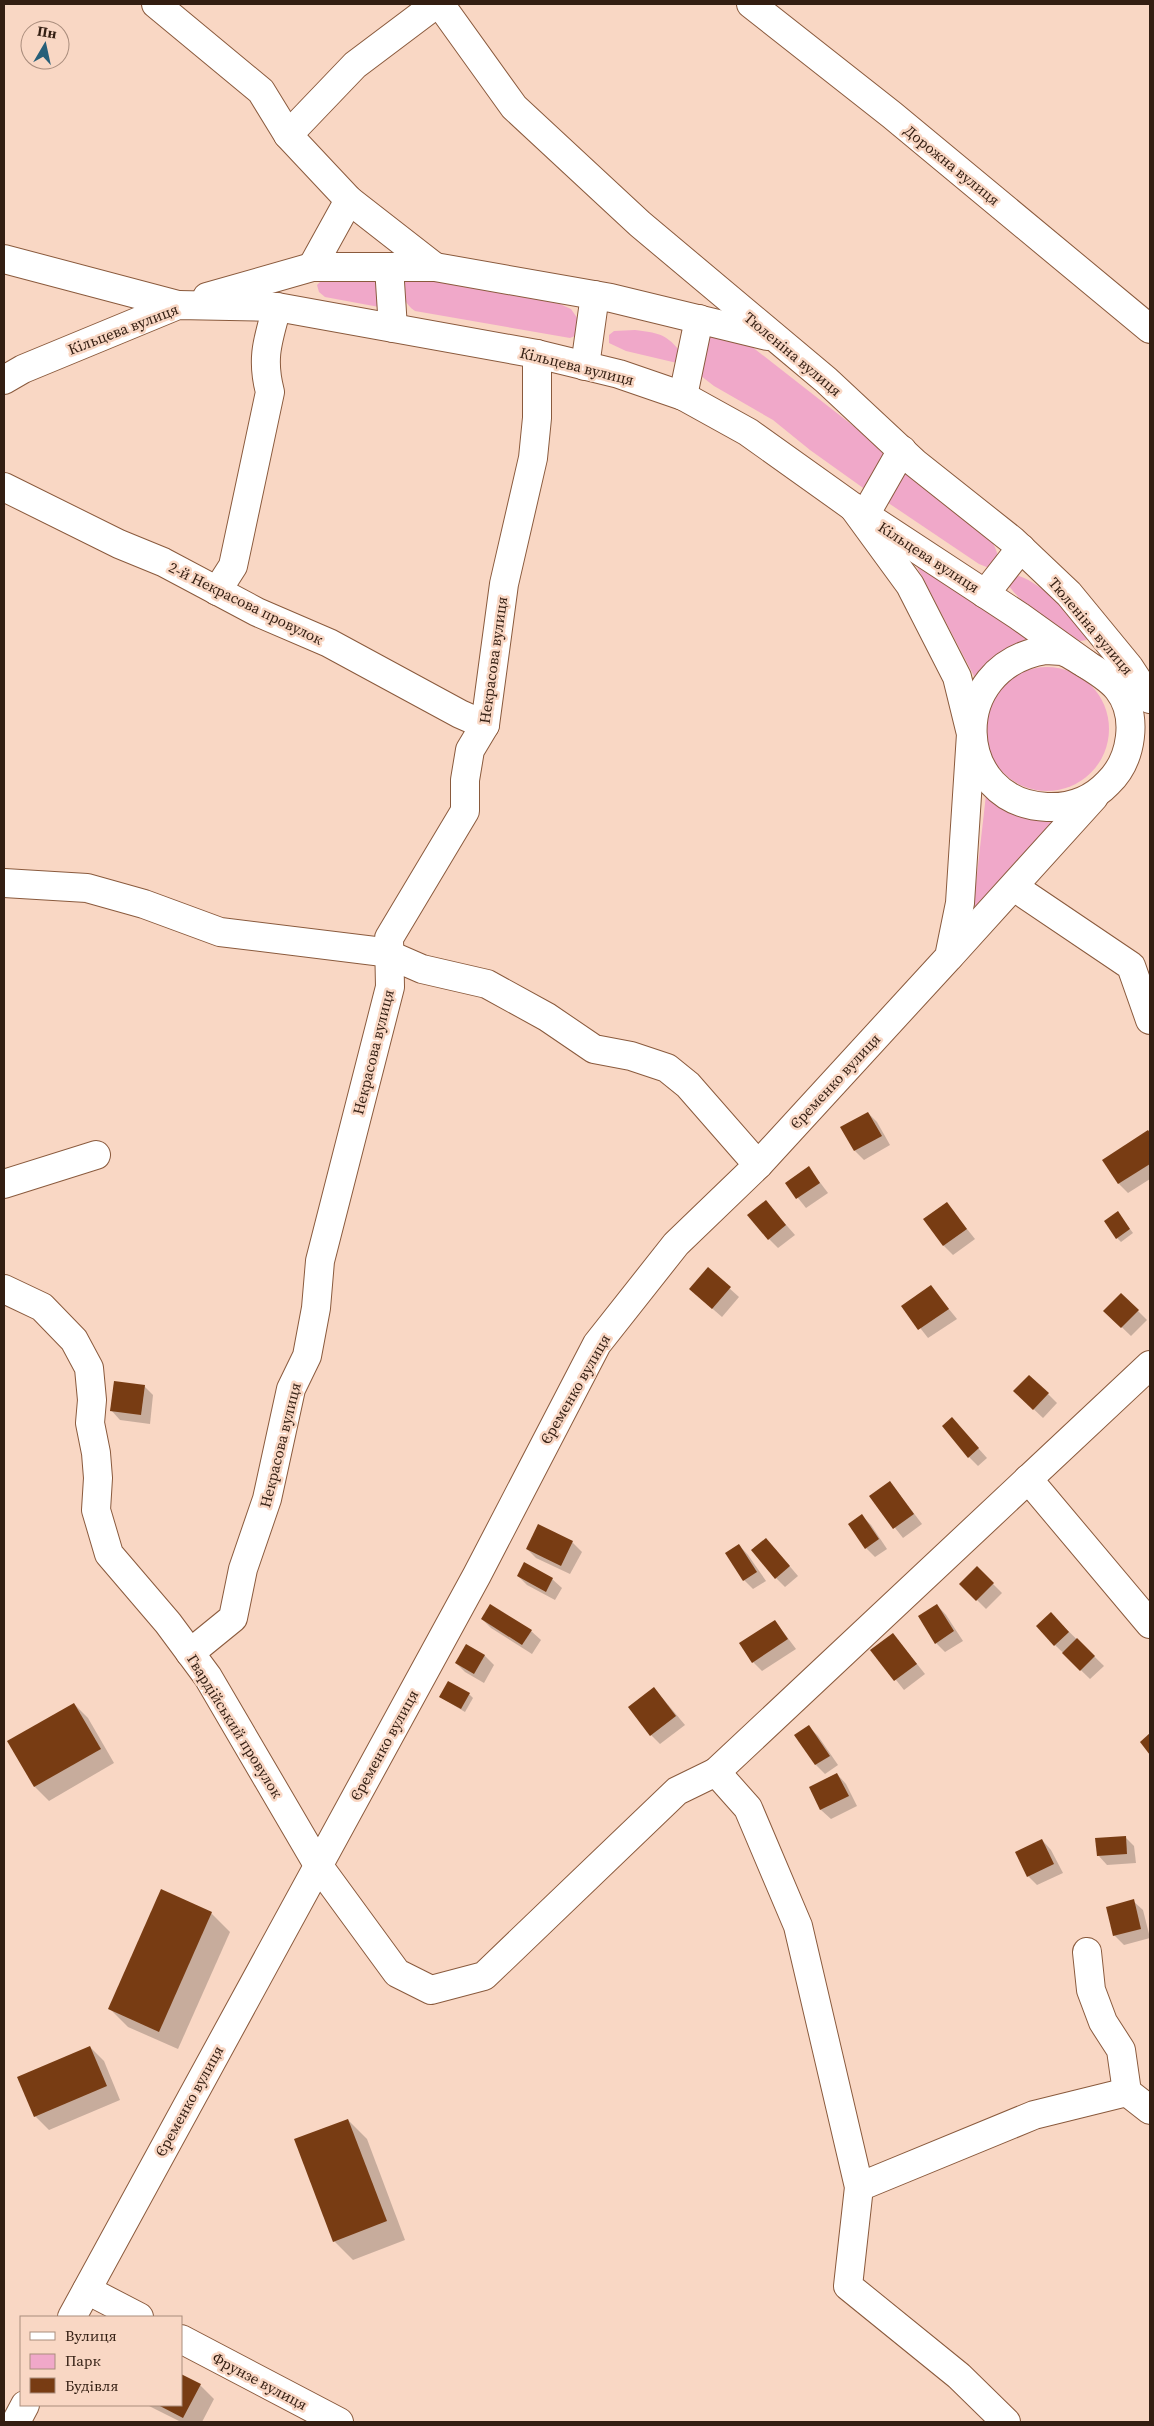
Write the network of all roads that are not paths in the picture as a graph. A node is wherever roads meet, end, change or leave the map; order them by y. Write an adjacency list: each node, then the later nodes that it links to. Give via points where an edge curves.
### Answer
1 (156, 4): 5 (street, via 261,91)
2 (436, 4): 5 (street, via 355,65)
3 (440, 4): 17 (street, Тюленіна вулиця, via 514,107 640,224)
4 (751, 4): 16 (street, Дорожна вулиця, via 892,115)
5 (288, 135): 6 (street)
6 (349, 200): 8 (street); 10 (street)
7 (4, 259): 12 (street)
8 (312, 267): 9 (street); 12 (street)
9 (389, 267): 10 (street); 15 (street)
10 (435, 267): 11 (street)
11 (595, 295): 14 (street); 19 (street)
12 (178, 305): 13 (street, Кільцева вулиця); 20 (street, Кільцева вулиця, via 22,369)
13 (277, 307): 15 (street, Кільцева вулиця); 26 (street, via 265,351 264,372 270,392 268,402 233,566)
14 (699, 319): 17 (street); 21 (street)
15 (393, 328): 18 (street, Кільцева вулиця)
16 (1150, 329)
17 (773, 338): 22 (street, Тюленіна вулиця, via 826,380)
18 (537, 354): 19 (street, Кільцева вулиця); 32 (street, Некрасова вулиця, via 534,458 504,584)
19 (585, 366): 21 (street, Кільцева вулиця)
20 (4, 380)
21 (683, 396): 24 (street, Кільцева вулиця, via 748,432)
22 (902, 450): 24 (street); 25 (street, Тюленіна вулиця)
23 (4, 487): 26 (street, 2-й Некрасова провулок)
24 (859, 511): 27 (street, Кільцева вулиця); 33 (street, via 910,585 957,677)
25 (1020, 548): 27 (street); 30 (street, Тюленіна вулиця, via 1069,594 1129,667)
26 (217, 591): 32 (street, 2-й Некрасова провулок, via 329,643)
27 (985, 594): 28 (street, Кільцева вулиця)
28 (1086, 664): 29 (street, Кільцева вулиця); 33 (street, Кільцева вулиця, via 1062,651 1046,650 1031,653 1003,667 982,690)
29 (1117, 688): 30 (street); 34 (street, Кільцева вулиця, via 1124,698 1129,720 1129,743)
30 (1150, 701)
31 (1150, 709): 34 (street)
32 (485, 725): 38 (street, Некрасова вулиця, via 470,750 465,780 465,811 389,938)
33 (971, 734): 35 (street, Кільцева вулиця, via 989,777 1012,797 1026,804 1056,808 1086,800); 39 (street, via 960,903)
34 (1124, 758): 35 (street, Кільцева вулиця, via 1118,771)
35 (1098, 792): 37 (street, Єременко вулиця)
36 (4, 883): 38 (street, via 87,888 144,904 220,932)
37 (1014, 887): 39 (street, Єременко вулиця); 40 (street, via 1131,966)
38 (390, 955): 42 (street, via 422,969 487,984 547,1017 594,1050 631,1056 667,1068 688,1085); 48 (street, Некрасова вулиця, via 390,987 320,1260 307,1356 291,1390 268,1500 243,1569 233,1618)
39 (949, 957): 42 (street, Єременко вулиця)
40 (1150, 1020)
41 (96, 1155): 43 (street)
42 (758, 1165): 50 (street, Єременко вулиця, via 676,1244 597,1344 477,1575)
43 (4, 1184)
44 (4, 1289): 48 (street, Гвардійський провулок, via 42,1307 74,1340 89,1368 90,1423 98,1478 96,1510 109,1554)
45 (1150, 1365): 46 (street, Гвардійський провулок)
46 (1028, 1479): 47 (street); 49 (street, Гвардійський провулок)
47 (1150, 1624)
48 (190, 1653): 50 (street, Гвардійський провулок, via 208,1677)
49 (716, 1772): 50 (street, Гвардійський провулок, via 677,1791 484,1976 431,1990 398,1973); 54 (street, via 748,1808 798,1926)
50 (318, 1865): 55 (street, Єременко вулиця)
51 (1087, 1952): 52 (street, via 1091,1990 1103,2022 1121,2050)
52 (1127, 2092): 53 (street); 54 (street, via 1034,2115)
53 (1150, 2110)
54 (859, 2187): 62 (street, via 848,2286 959,2376)
55 (87, 2290): 56 (street, Єременко вулиця); 57 (street)
56 (73, 2316)
57 (137, 2316)
58 (182, 2340): 61 (street, Фрунзе вулиця)
59 (24, 2406): 60 (street)
60 (16, 2422)
61 (339, 2422)
62 (1006, 2422)

